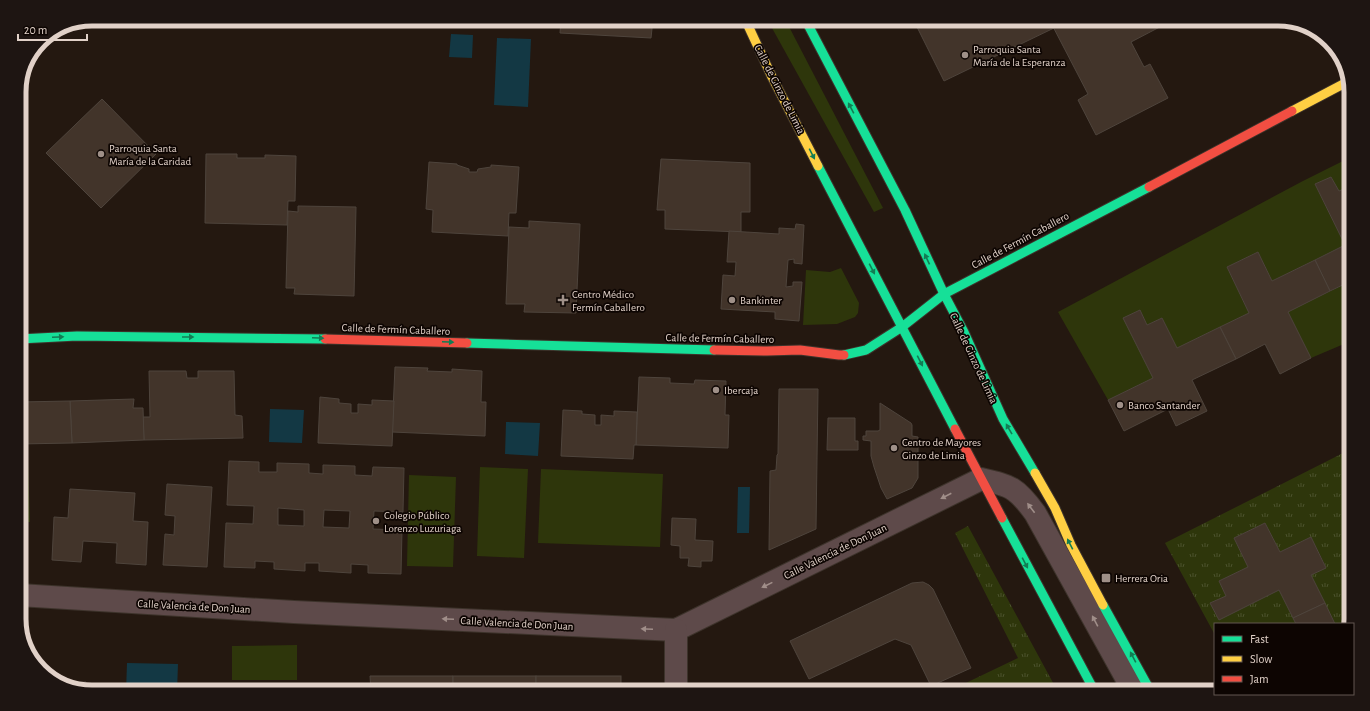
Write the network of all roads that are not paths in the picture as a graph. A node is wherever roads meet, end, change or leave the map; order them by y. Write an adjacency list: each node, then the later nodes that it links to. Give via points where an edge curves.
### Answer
1 (748, 26): 5 (main road, Calle de Ginzo de Limia, one-way to 5)
2 (810, 26): 4 (main road, Calle de Ginzo de Limia, one-way to 2, via 905,210)
3 (1344, 84): 4 (main road, Calle de Fermín Caballero)
4 (944, 294): 5 (main road, Calle de Fermín Caballero); 13 (main road, Calle de Ginzo de Limia, one-way to 4, via 1071,545 1055,508 1003,419)
5 (902, 327): 6 (main road, Calle de Fermín Caballero, one-way to 5, via 77,336 296,338 800,350 839,355 866,350); 7 (main road, Calle de Ginzo de Limia, one-way to 7)
6 (26, 339)
7 (981, 479): 9 (street, Calle Valencia de Don Juan, one-way to 9); 11 (main road, Calle de Ginzo de Limia, one-way to 11); 12 (street, one-way to 7, via 1035,513 1022,496 1007,485)
8 (26, 595): 9 (street, Calle Valencia de Don Juan, one-way to 8, via 294,612)
9 (676, 630): 10 (street)
10 (676, 685)
11 (1091, 685)
12 (1130, 685)
13 (1147, 685)

